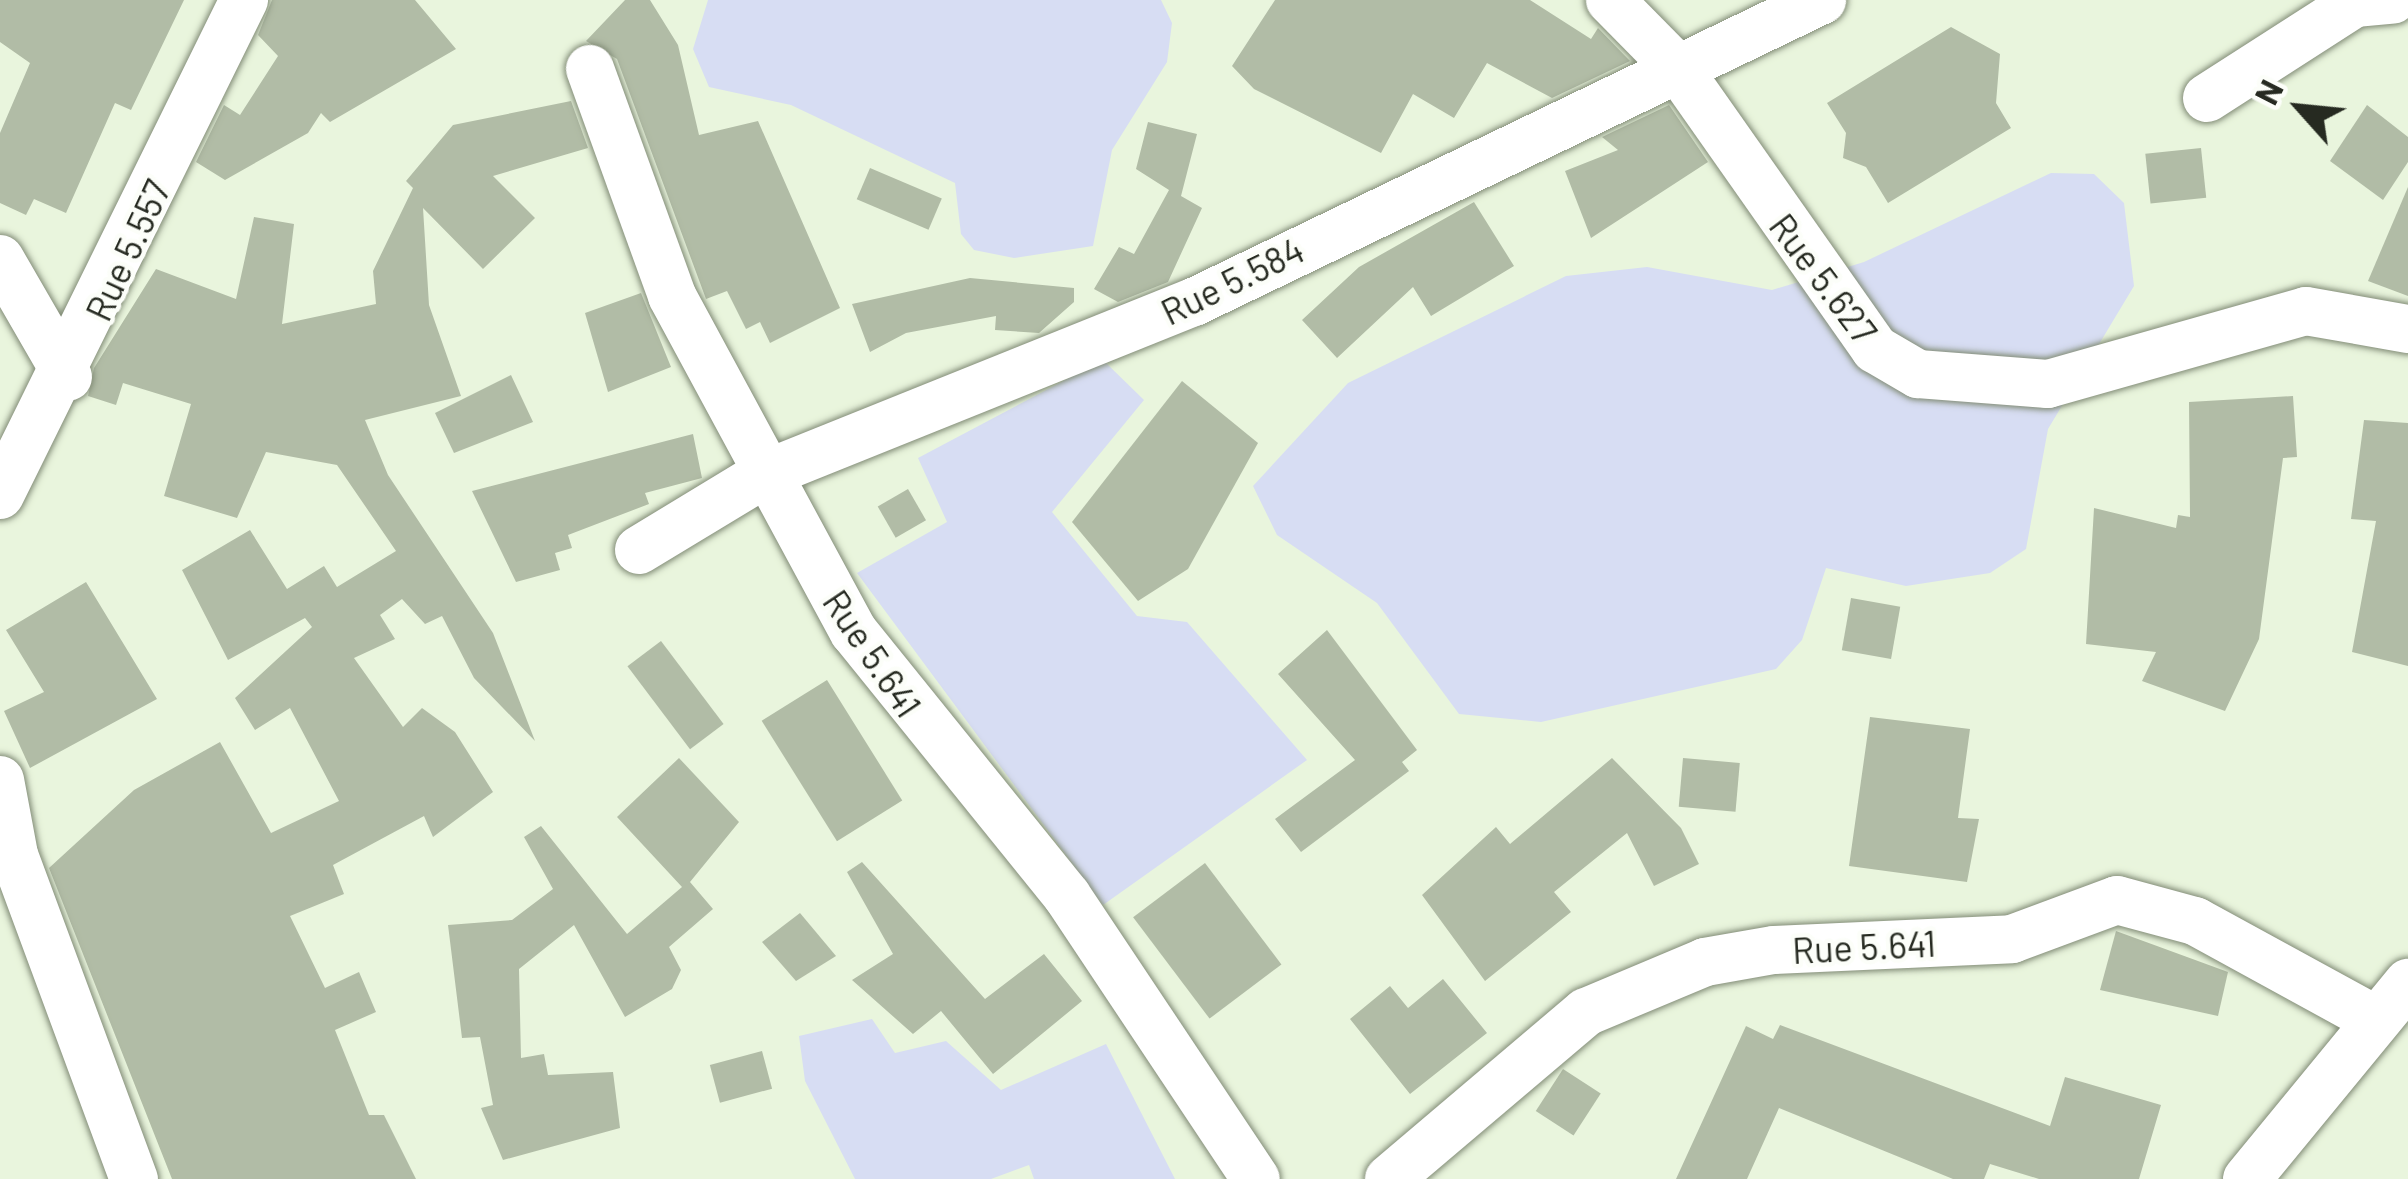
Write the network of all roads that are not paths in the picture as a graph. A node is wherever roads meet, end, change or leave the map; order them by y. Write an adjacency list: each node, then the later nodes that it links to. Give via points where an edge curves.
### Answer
1 (244, 0): 10 (street, Rue 5.557)
2 (1610, 0): 6 (street, Rue 5.627)
3 (1822, 0): 6 (street, Rue 5.584)
4 (2392, 0): 7 (street, via 2355,3)
5 (590, 69): 11 (street, Rue 5.641, via 672,296)
6 (1679, 70): 9 (street, Rue 5.627, via 1875,350 1918,374 2048,384 2306,311); 11 (street, Rue 5.584, via 1194,302)
7 (2207, 98)
8 (0, 259): 10 (street)
9 (2408, 329)
10 (68, 377): 12 (street, Rue 5.557)
11 (763, 475): 13 (street, Rue 5.584); 19 (street, Rue 5.641, via 854,632 1067,896)
12 (0, 495)
13 (639, 550)
14 (0, 780): 15 (street)
15 (7, 858): 18 (street)
16 (2408, 982): 17 (street)
17 (2376, 1020): 20 (street, Rue 5.641, via 2195,921 2117,900 2012,939 1774,950 1705,962 1586,1012); 21 (street)
18 (134, 1179)
19 (1256, 1179)
20 (1389, 1179)
21 (2247, 1179)

